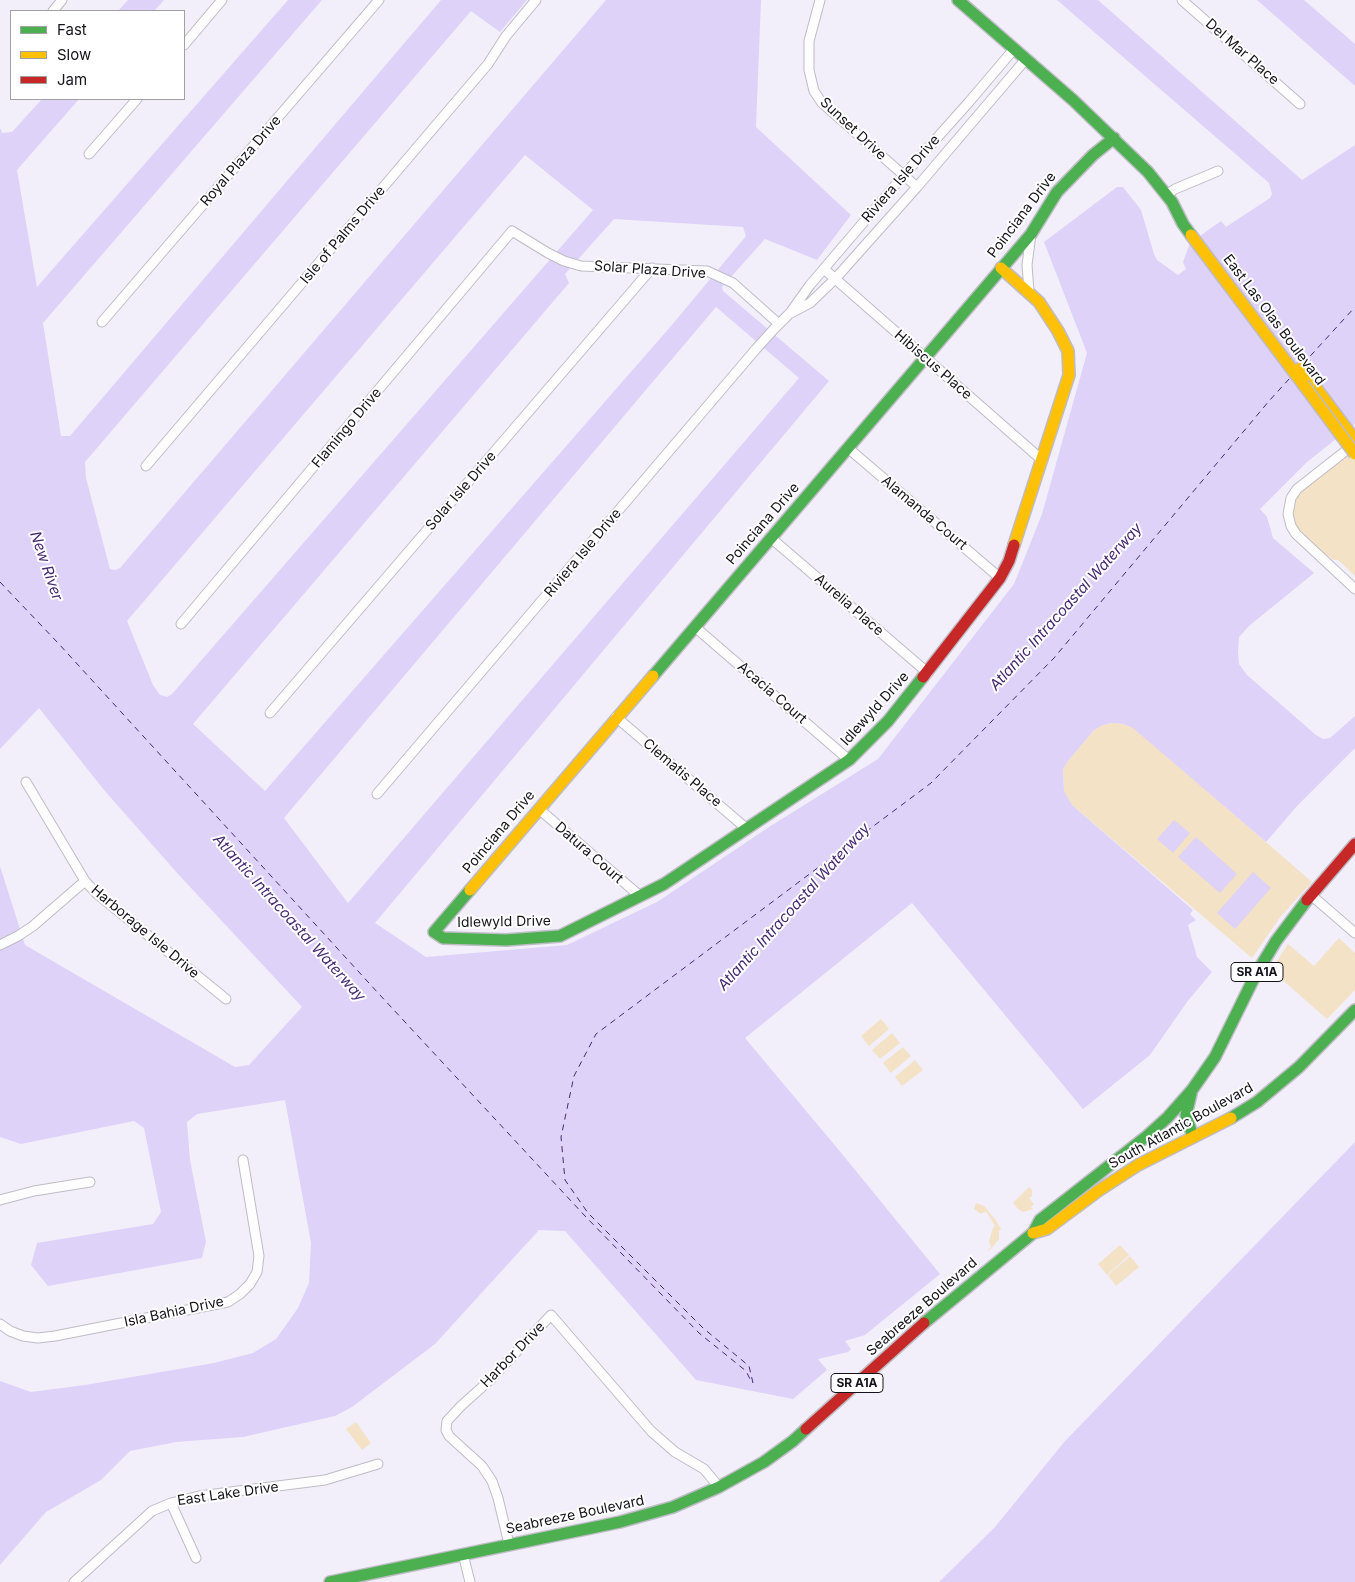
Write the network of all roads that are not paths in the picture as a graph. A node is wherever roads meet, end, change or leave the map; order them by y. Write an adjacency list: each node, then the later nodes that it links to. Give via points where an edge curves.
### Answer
1 (62, 0): 8 (street)
2 (222, 0): 9 (street)
3 (379, 0): 29 (street, Royal Plaza Drive)
4 (536, 0): 36 (street, Isle of Palms Drive, via 482,72)
5 (820, 0): 17 (street, Sunset Drive, via 809,40 809,70 814,91 822,104)
6 (958, 0): 10 (main road, East Las Olas Boulevard)
7 (1182, 0): 13 (street, Del Mar Place)
8 (53, 10)
9 (185, 44)
10 (1014, 49): 11 (main road, East Las Olas Boulevard); 17 (street, Riviera Isle Drive)
11 (1026, 59): 14 (main road, East Las Olas Boulevard); 18 (street, Riviera Isle Drive)
12 (137, 100): 15 (street)
13 (1300, 104)
14 (1114, 138): 19 (main road, East Las Olas Boulevard); 22 (main road, Poinciana Drive, via 1093,154 1057,192)
15 (89, 154)
16 (1218, 171): 19 (street, via 1174,189)
17 (903, 176): 18 (street, Sunset Drive); 25 (street, Riviera Isle Drive)
18 (917, 187): 26 (street, Riviera Isle Drive)
19 (1169, 198): 20 (main road, East Las Olas Boulevard)
20 (1186, 221): 32 (main road, East Las Olas Boulevard); 34 (main road, East Las Olas Boulevard, bridge)
21 (512, 231): 23 (street, Solar Plaza Drive, via 548,253 582,266); 40 (street, Flamingo Drive)
22 (1031, 234): 24 (main road, Poinciana Drive); 27 (street, via 1027,265)
23 (652, 268): 30 (street, Solar Plaza Drive, via 707,271 733,284); 43 (street, Solar Isle Drive)
24 (1001, 268): 27 (main road, Idlewyld Drive); 31 (main road, Poinciana Drive)
25 (824, 269): 26 (street, Hibiscus Place); 28 (street, Riviera Isle Drive)
26 (835, 279): 28 (street, Riviera Isle Drive, via 810,303); 31 (street, Hibiscus Place)
27 (1029, 291): 35 (main road, Idlewyld Drive, via 1058,331 1068,352 1069,375)
28 (790, 313): 30 (street, Riviera Isle Drive)
29 (102, 322)
30 (776, 326): 47 (street, Riviera Isle Drive)
31 (926, 358): 33 (main road, Poinciana Drive); 35 (street, Hibiscus Place)
32 (1355, 441): 39 (street, via 1297,489 1291,498 1288,514 1296,534)
33 (848, 448): 37 (main road, Poinciana Drive); 38 (street, Alamanda Court)
34 (1355, 454)
35 (1042, 460): 38 (main road, Idlewyld Drive, via 1009,562)
36 (146, 466)
37 (771, 538): 41 (main road, Poinciana Drive); 42 (street, Aurelia Place)
38 (1000, 578): 42 (main road, Idlewyld Drive)
39 (1355, 589)
40 (181, 624)
41 (695, 627): 44 (main road, Poinciana Drive); 45 (street, Acacia Court)
42 (928, 673): 45 (main road, Idlewyld Drive, via 888,721)
43 (270, 713)
44 (616, 718): 48 (main road, Poinciana Drive); 49 (street, Clematis Place)
45 (849, 760): 49 (main road, Idlewyld Drive)
46 (26, 782): 51 (street, Harborage Isle Drive)
47 (377, 794)
48 (539, 809): 53 (street, Datura Court); 54 (main road, Poinciana Drive)
49 (747, 829): 53 (main road, Idlewyld Drive, via 664,884)
50 (1355, 844): 52 (main road, Seabreeze Boulevard / SR A1A)
51 (85, 881): 56 (street, via 33,926); 57 (street, Harborage Isle Drive)
52 (1311, 895): 55 (street); 59 (main road, Seabreeze Boulevard / SR A1A, via 1270,951 1215,1057)
53 (640, 896): 54 (main road, Idlewyld Drive, via 560,936 506,940 443,938)
54 (434, 932)
55 (1355, 933)
56 (0, 945)
57 (226, 1000)
58 (1355, 1010): 60 (main road, South Atlantic Boulevard / SR A1A, via 1280,1084)
59 (1190, 1096): 60 (main road, via 1192,1115 1197,1121); 61 (main road, via 1187,1120); 65 (main road, Seabreeze Boulevard / SR A1A, via 1147,1136 1040,1220)
60 (1216, 1126): 61 (main road, South Atlantic Boulevard / SR A1A)
61 (1193, 1137): 65 (main road, South Atlantic Boulevard / SR A1A, via 1138,1165 1047,1229)
62 (243, 1160): 66 (street, Isla Bahia Drive, via 259,1256 257,1272 240,1294 228,1302 38,1338 10,1331)
63 (90, 1182): 64 (street, via 34,1190)
64 (0, 1200)
65 (1033, 1233): 68 (main road, Seabreeze Boulevard / SR A1A, via 908,1336 793,1441 764,1462)
66 (0, 1324)
67 (378, 1464): 69 (street, East Lake Drive, via 325,1480 198,1496)
68 (719, 1487): 70 (main road, Seabreeze Boulevard / SR A1A, via 650,1514); 70 (street, Harbor Drive, via 704,1469 675,1452 651,1431 551,1315 447,1421 449,1436 482,1466 492,1481)
69 (171, 1503): 72 (street); 73 (street, East Lake Drive, via 152,1511)
70 (509, 1544): 71 (main road, Seabreeze Boulevard / SR A1A)
71 (463, 1554): 74 (main road, Seabreeze Boulevard / SR A1A); 75 (street)
72 (196, 1558)
73 (74, 1582)
74 (330, 1582)
75 (470, 1582)

